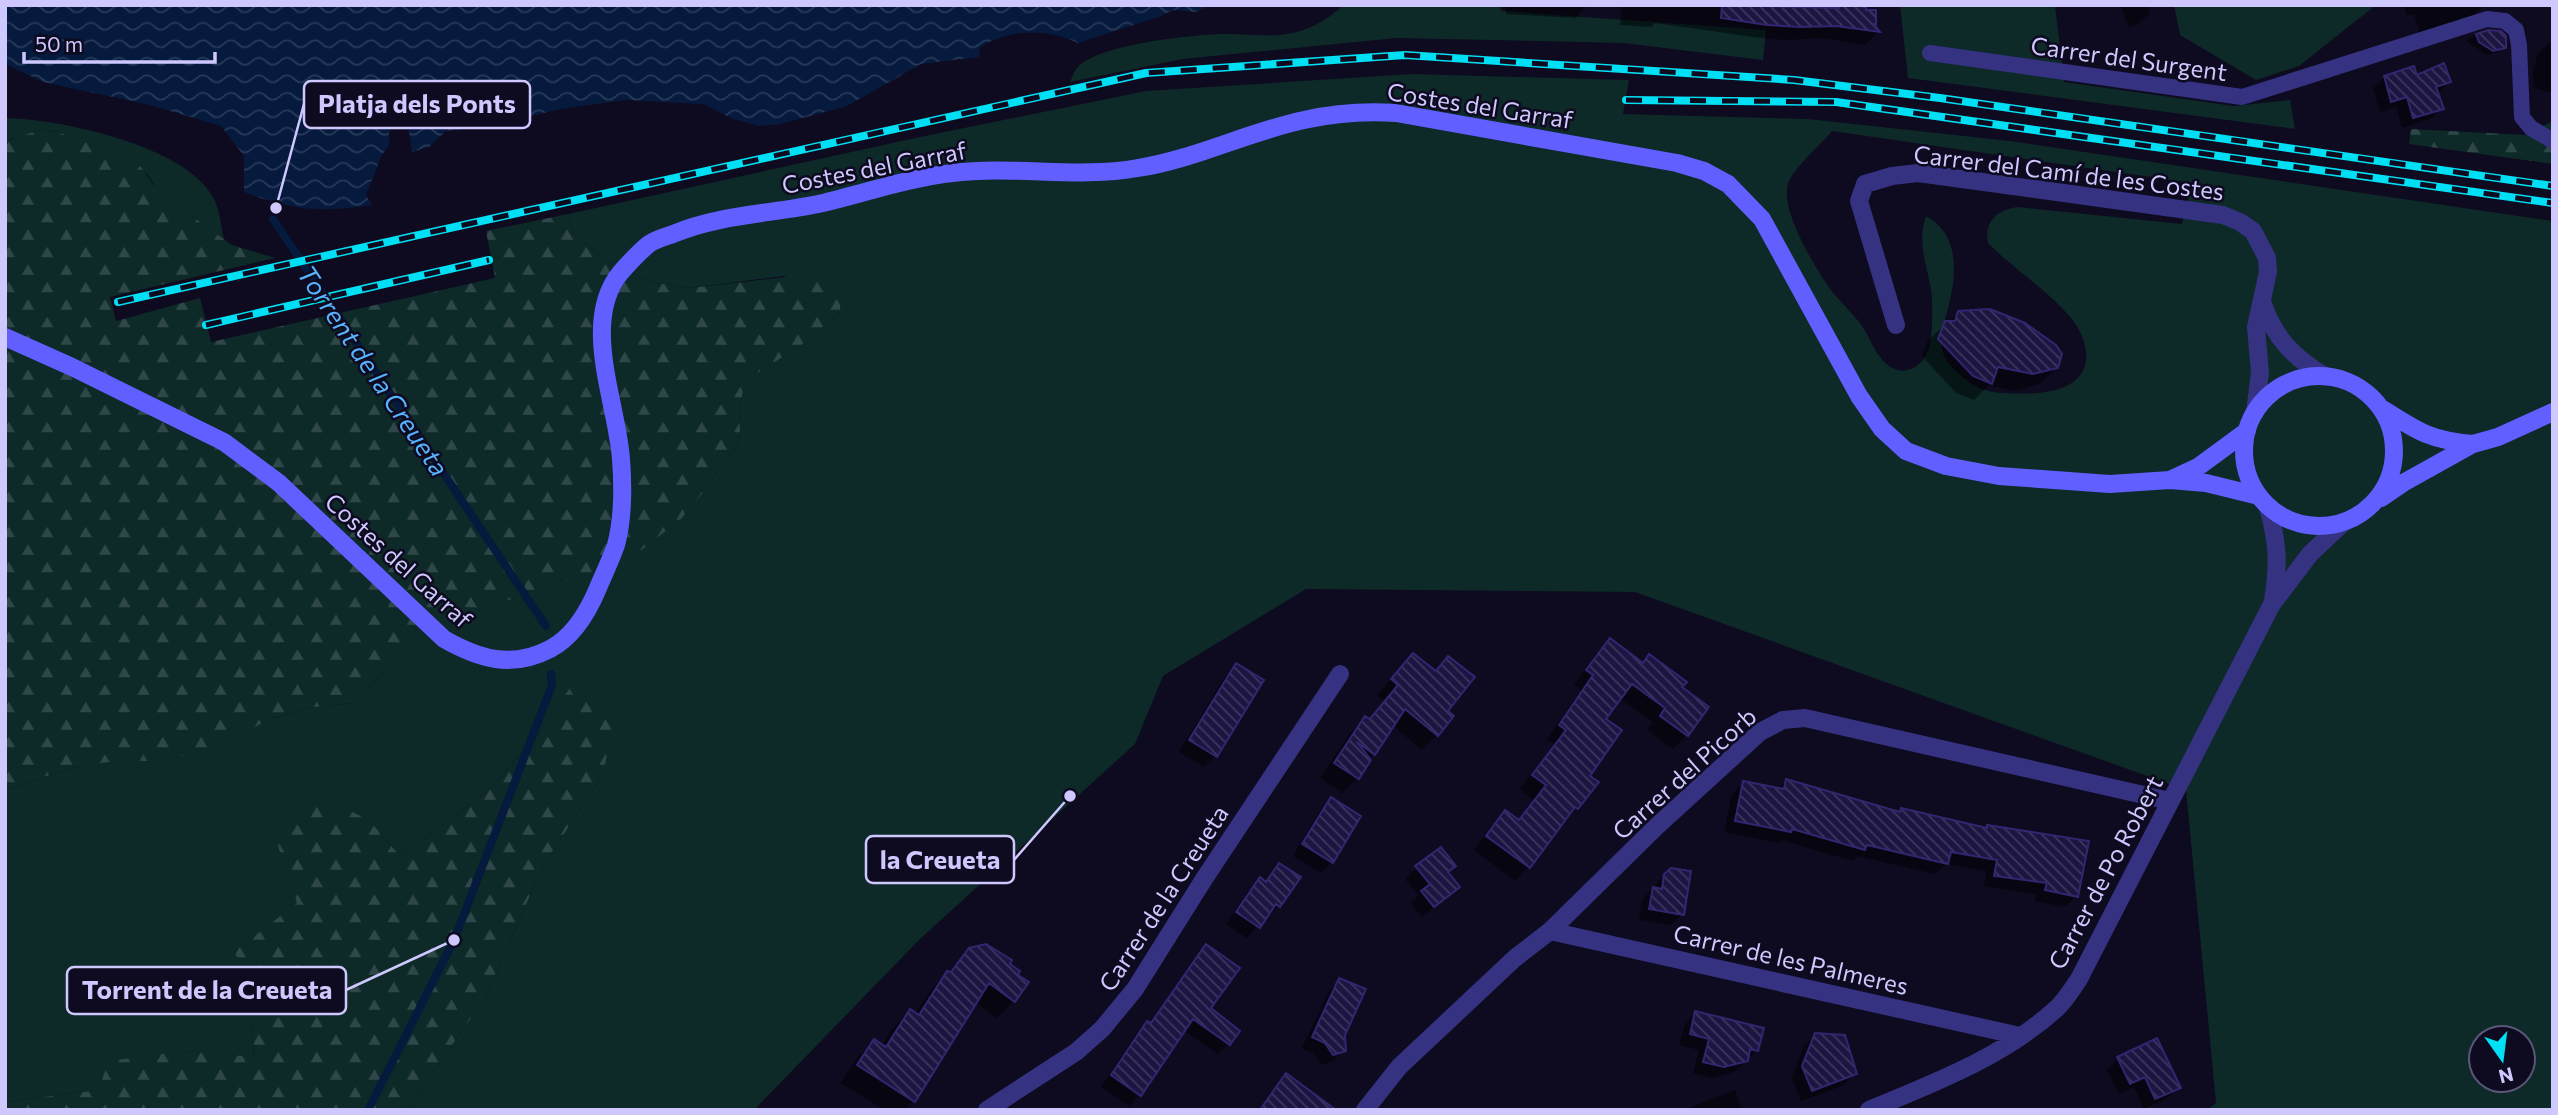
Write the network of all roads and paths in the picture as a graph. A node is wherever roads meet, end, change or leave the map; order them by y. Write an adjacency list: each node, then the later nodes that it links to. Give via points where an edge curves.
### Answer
1 (1930, 53): 2 (lane, Carrer del Surgent, via 2242,97 2487,19 2505,21 2516,30 2519,45 2522,117)
2 (2553, 141)
3 (2262, 301): 4 (street, Carrer del Camí de les Costes, via 2268,272 2262,245 2240,222 2223,215 1918,173 1865,184 1859,201); 6 (street, via 2268,321 2288,350); 8 (street, via 2256,327 2260,373)
4 (1896, 325)
5 (5, 337): 12 (main road, Costes del Garraf, via 224,442 279,483 444,639 467,653 498,661 533,658 561,643 577,625 592,603 616,543 621,458 601,326 606,295 651,243 713,220 817,204 951,173 1123,171 1301,120 1362,111 1396,113 1677,163 1728,184 1762,219 1859,396 1882,429 1906,451 1946,466 1999,476 2110,484)
6 (2326, 377): 7 (main road, via 2356,386); 8 (main road, via 2285,384)
7 (2379, 407): 11 (main road, via 2442,441); 14 (main road, via 2389,426 2393,458 2388,480)
8 (2255, 412): 10 (main road)
9 (2553, 412): 11 (main road)
10 (2246, 431): 12 (main road, Costes del Garraf, via 2198,467); 13 (main road, via 2245,465)
11 (2473, 444): 14 (main road)
12 (2170, 480): 13 (main road, Costes del Garraf, via 2206,483)
13 (2263, 501): 15 (main road, via 2285,518 2304,525); 16 (street, Carrer de Po Robert, via 2277,541)
14 (2369, 506): 15 (main road)
15 (2344, 522): 16 (street, Carrer de Po Robert, via 2310,554)
16 (2272, 604): 18 (street, Carrer de Po Robert)
17 (1340, 674): 21 (street, Carrer de la Creueta, via 1111,1019 1076,1052)
18 (2170, 801): 19 (street, Carrer del Picorb, via 1805,718 1783,720 1760,732); 20 (street, Carrer de Po Robert, via 2079,979 2057,1008)
19 (1550, 931): 20 (street, Carrer de les Palmeres); 22 (street, Carrer del Picorb, via 1399,1067)
20 (2020, 1036): 23 (street, Carrer de Po Robert, via 1963,1071)
21 (986, 1110)
22 (1365, 1110)
23 (1869, 1110)

